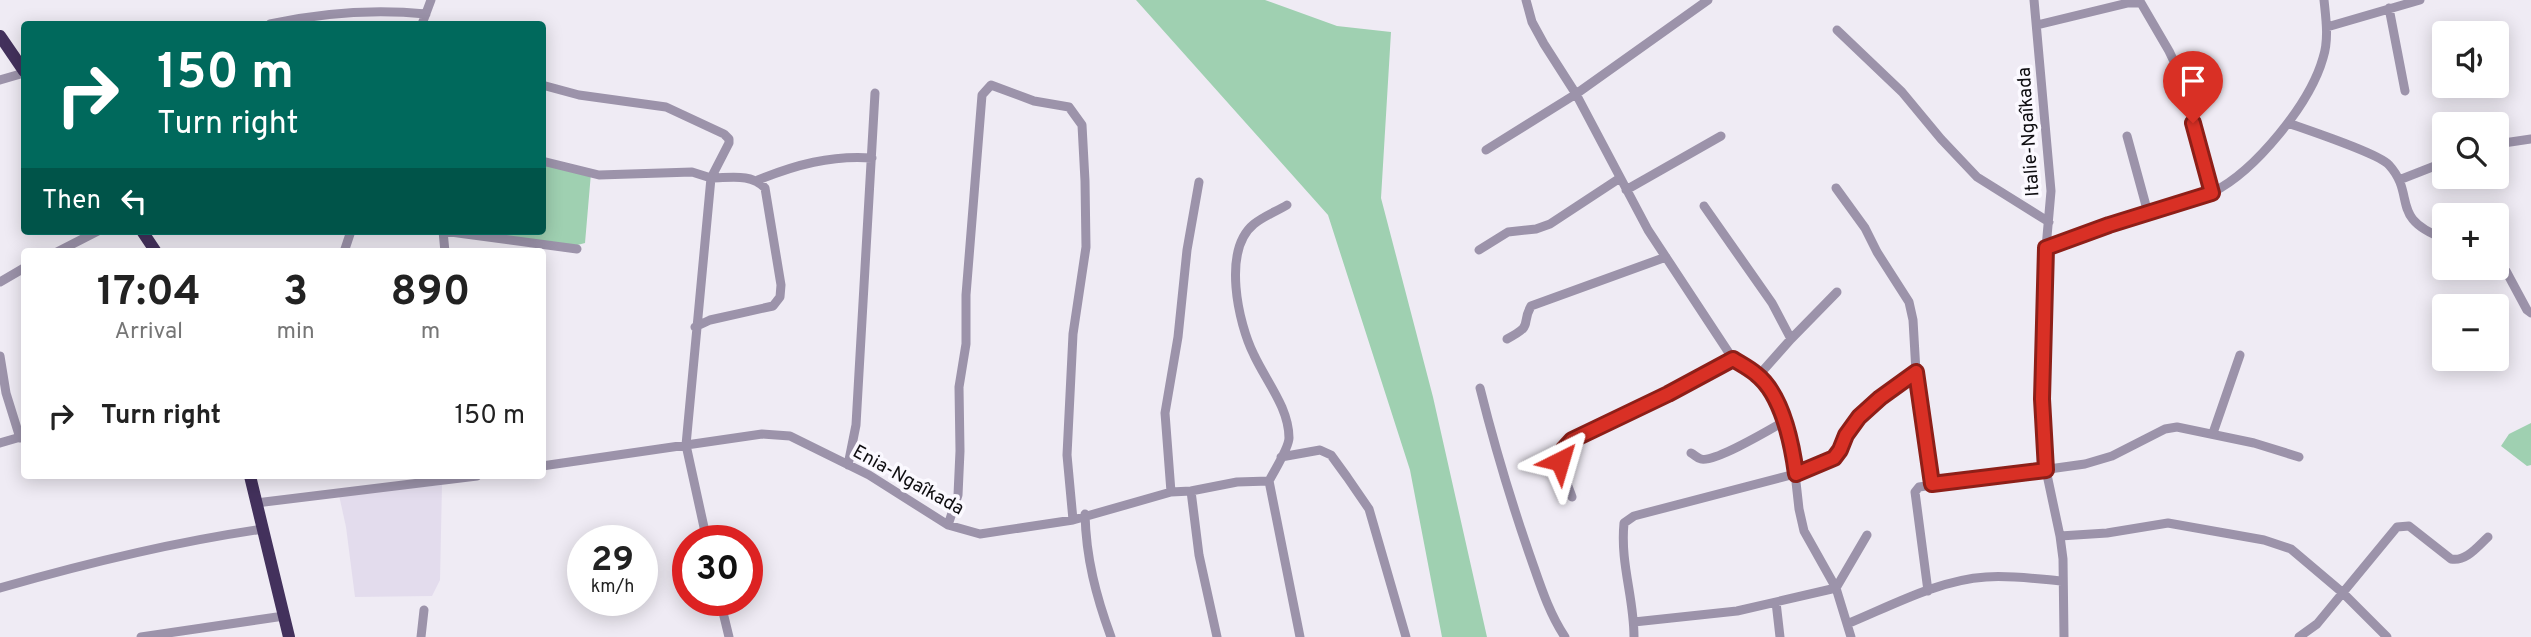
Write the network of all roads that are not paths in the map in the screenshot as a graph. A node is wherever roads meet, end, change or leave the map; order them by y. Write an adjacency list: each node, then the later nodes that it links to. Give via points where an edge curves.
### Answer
1 (431, 0): 8 (street)
2 (1526, 0): 21 (street, via 1532,22)
3 (1708, 0): 21 (street)
4 (2034, 0): 11 (street, Italie-Ngaîkada)
5 (2324, 0): 12 (street)
6 (2420, 0): 7 (street)
7 (2389, 8): 12 (street); 19 (street)
8 (426, 14): 9 (street, via 386,10); 10 (street)
9 (291, 21)
10 (423, 21)
11 (2036, 25): 38 (street, via 2128,3 2141,4 2181,76); 42 (street, Italie-Ngaîkada, via 2051,191)
12 (2327, 27): 22 (street, via 2323,58 2304,101)
13 (1837, 30): 42 (street, via 1902,92 1977,177)
14 (0, 36): 15 (highway)
15 (21, 68)
16 (21, 73): 17 (street)
17 (0, 80)
18 (546, 86): 31 (street, via 666,107 724,134 730,143)
19 (2405, 90)
20 (875, 93): 28 (street)
21 (1576, 94): 27 (street); 32 (street)
22 (2288, 123): 34 (street, via 2375,156 2388,163); 38 (street, via 2234,179)
23 (1721, 136): 37 (street)
24 (2127, 136): 41 (street)
25 (2531, 139): 26 (street)
26 (2509, 142)
27 (1486, 150)
28 (872, 158): 33 (street, via 818,161); 75 (street, via 856,425)
29 (546, 162): 31 (street, via 599,175 692,172)
30 (2432, 167): 34 (street)
31 (711, 178): 33 (street); 56 (street)
32 (1620, 178): 37 (street); 49 (street, via 1550,224 1508,232)
33 (758, 180): 56 (street, via 768,195 780,297 773,306)
34 (2399, 180): 45 (street, via 2405,208)
35 (1199, 182): 83 (street, via 1165,413)
36 (1836, 188): 62 (street, via 1909,302)
37 (1626, 190): 50 (street)
38 (2212, 193): 41 (street)
39 (1287, 205): 72 (street, via 1254,224 1241,240 1236,286 1253,354 1289,427 1290,442)
40 (1704, 206): 58 (street, via 1772,303)
41 (2148, 213): 47 (street)
42 (2049, 222): 47 (street, Italie-Ngaîkada)
43 (90, 235): 46 (street)
44 (473, 235): 48 (street)
45 (2432, 235)
46 (65, 248)
47 (2046, 248): 76 (street, Italie-Ngaîkada, via 2042,399)
48 (577, 249)
49 (1479, 250)
50 (1666, 257): 57 (street, via 1531,306 1522,331); 61 (street)
51 (21, 270): 53 (street)
52 (2509, 277): 55 (street)
53 (0, 282)
54 (1838, 292): 58 (street)
55 (2531, 313)
56 (695, 327): 70 (street)
57 (1507, 339)
58 (1791, 339): 63 (street)
59 (2240, 355): 66 (street)
60 (0, 356): 67 (street, via 6,393)
61 (1733, 359): 63 (street); 84 (street, via 1572,440 1560,461)
62 (1916, 372): 77 (street, via 1859,417 1834,458); 81 (street)
63 (1759, 375): 65 (street)
64 (1480, 388): 113 (street, via 1539,582)
65 (1785, 421): 71 (street, via 1709,459); 77 (street)
66 (2213, 433): 73 (street); 76 (street, via 2165,429 2112,456)
67 (21, 434)
68 (21, 437): 69 (street)
69 (0, 443)
70 (685, 445): 74 (street, Enia-Ngaîkada); 75 (street, Enia-Ngaîkada, via 762,434 790,436); 88 (street)
71 (1691, 453)
72 (1281, 457): 80 (street); 112 (street, via 1320,450 1331,455 1368,509)
73 (2299, 457)
74 (546, 465)
75 (848, 465): 89 (street, Enia-Ngaîkada)
76 (2046, 470): 81 (street); 92 (street, Italie-Ngaîkada)
77 (1796, 474): 96 (street, via 1804,531); 103 (street, via 1634,516 1624,523 1621,547)
78 (251, 479): 85 (highway)
79 (444, 479): 85 (street)
80 (1269, 481): 82 (street, Enia-Ngaîkada); 111 (street)
81 (1932, 484): 97 (street, via 1915,492)
82 (1192, 491): 83 (street, Enia-Ngaîkada); 110 (street, via 1199,555)
83 (1171, 492): 86 (street, Enia-Ngaîkada)
84 (1572, 497)
85 (257, 503): 90 (highway)
86 (1085, 514): 87 (street, Enia-Ngaîkada); 109 (street, via 1093,585)
87 (1073, 520): 89 (street, Enia-Ngaîkada, via 980,534); 89 (street, via 1068,455 1073,334 1086,247 1082,125 1069,107 1034,101 991,85 982,95 966,344 959,387 958,495)
88 (703, 525)
89 (948, 525)
90 (263, 529): 95 (street, via 127,554); 101 (highway)
91 (1867, 535): 96 (street)
92 (2060, 536): 94 (street, Italie-Ngaîkada); 98 (street, via 2168,523 2264,540 2291,549)
93 (2488, 537): 98 (street, via 2457,561 2403,525 2391,533)
94 (2062, 580): 97 (street, via 1986,577); 117 (street, Italie-Ngaîkada)
95 (0, 588)
96 (1836, 588): 99 (street); 104 (street)
97 (1928, 591): 104 (street)
98 (2343, 593): 118 (street, via 2317,624); 119 (street)
99 (1776, 602): 103 (street); 115 (street)
100 (424, 610): 107 (street)
101 (284, 616): 105 (street); 106 (highway)
102 (724, 616): 108 (street)
103 (1634, 622): 114 (street)
104 (1847, 624): 116 (street)
105 (141, 637)
106 (289, 637)
107 (421, 637)
108 (729, 637)
109 (1111, 637)
110 (1217, 637)
111 (1300, 637)
112 (1406, 637)
113 (1565, 637)
114 (1634, 637)
115 (1780, 637)
116 (1851, 637)
117 (2064, 637)
118 (2299, 637)
119 (2387, 637)

